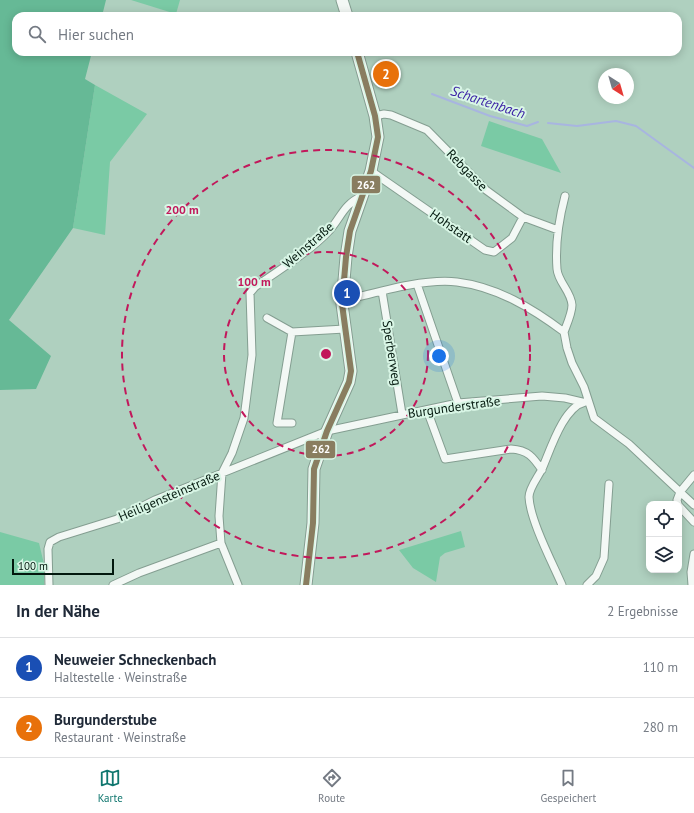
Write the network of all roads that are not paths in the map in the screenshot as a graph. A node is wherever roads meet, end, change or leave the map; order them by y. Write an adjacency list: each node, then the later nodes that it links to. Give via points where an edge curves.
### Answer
1 (342, 0): 2 (main road)
2 (346, 12)
3 (358, 56): 4 (main road, Weinstraße)
4 (375, 116): 5 (main road, Weinstraße, via 378,137); 8 (street, Rebgasse, via 391,115 427,130 486,190)
5 (371, 171): 6 (main road, Weinstraße); 8 (street, Hohstatt, via 485,250 494,252 512,238)
6 (362, 196): 12 (main road, Weinstraße, via 350,231); 24 (street, Weinstraße, via 350,202 329,231 298,258 250,293 252,355 244,418)
7 (565, 196): 9 (street)
8 (523, 217): 9 (street, Rebgasse)
9 (558, 230): 16 (street, via 557,270 570,295 572,306)
10 (417, 284): 11 (street); 16 (street, via 457,282 495,292 531,308); 18 (street)
11 (382, 291): 12 (street); 20 (street, Sperberweg)
12 (342, 301): 14 (main road, Weinstraße)
13 (267, 318): 15 (street)
14 (345, 329): 15 (street); 22 (main road, Weinstraße, via 351,371 349,382)
15 (292, 332): 21 (street, via 277,423)
16 (564, 332): 17 (street, via 566,348 584,387)
17 (585, 402): 18 (street, Burgunderstraße, via 542,396); 23 (street, via 569,414 557,430); 27 (street, via 594,418 628,444)
18 (458, 403): 19 (street, Burgunderstraße)
19 (427, 410): 20 (street, Burgunderstraße); 23 (street, via 445,459 511,449 522,450 532,455)
20 (402, 414): 22 (street, Burgunderstraße)
21 (292, 423)
22 (327, 431): 24 (street, Heiligensteinstraße); 37 (main road, Weinstraße, via 314,469 313,523)
23 (542, 470): 38 (street, via 529,494 531,510)
24 (222, 473): 32 (street, via 219,516); 34 (street, Heiligensteinstraße, via 117,518 50,542)
25 (694, 475): 27 (street)
26 (609, 484): 39 (street, via 604,558 596,576)
27 (680, 492): 28 (street); 29 (street)
28 (677, 501)
29 (694, 505)
30 (682, 509): 31 (street)
31 (694, 522)
32 (222, 543): 35 (street); 36 (street)
33 (694, 554): 40 (street)
34 (49, 585)
35 (113, 585)
36 (238, 585)
37 (306, 585)
38 (562, 585)
39 (587, 585)
40 (692, 585)

